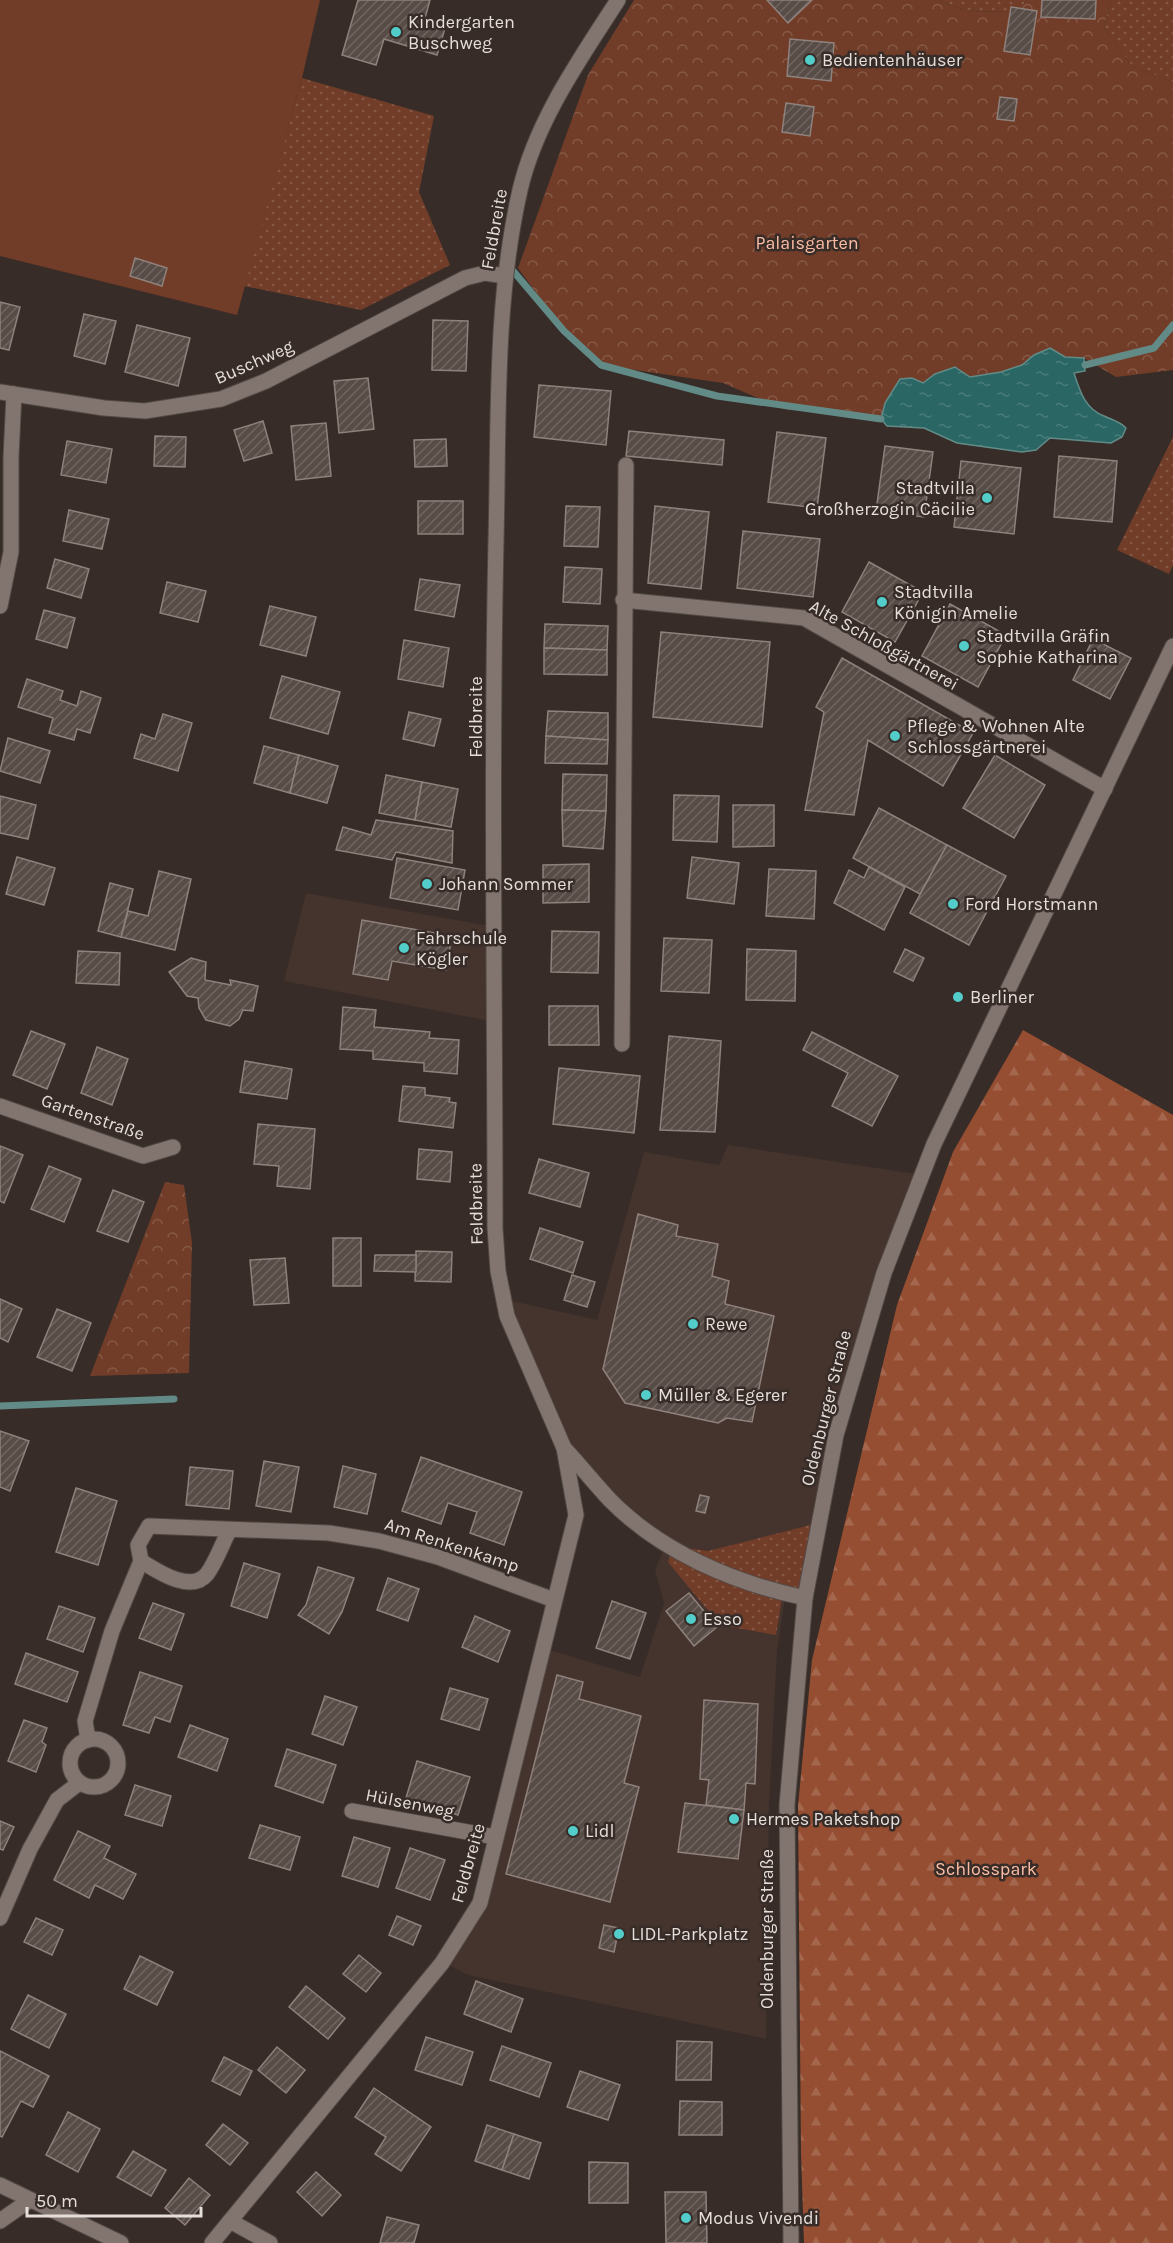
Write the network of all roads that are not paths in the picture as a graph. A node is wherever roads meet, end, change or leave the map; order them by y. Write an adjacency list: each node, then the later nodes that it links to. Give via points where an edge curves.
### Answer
1 (618, 0): 2 (street, Feldbreite, via 574,69 535,144 520,188)
2 (506, 276): 3 (street, Buschweg, via 485,273 465,278 266,381 221,399 144,411); 12 (street, Feldbreite, via 495,587 495,1228 507,1316)
3 (7, 393): 6 (street, via 11,552)
4 (626, 465): 5 (street)
5 (623, 600): 8 (street, Alte Schloßgärtnerei, via 804,618); 9 (street)
6 (0, 606)
7 (1173, 646): 8 (street, Oldenburger Straße)
8 (1105, 789): 15 (street, Oldenburger Straße, via 934,1144 884,1273 836,1435)
9 (622, 1044)
10 (0, 1106): 11 (street, Gartenstraße, via 143,1156)
11 (173, 1148)
12 (564, 1448): 15 (street, Feldbreite, via 611,1501 667,1545 717,1572); 16 (street, Feldbreite, via 576,1515)
13 (229, 1531): 14 (street, Am Renkenkamp, via 149,1526 138,1545); 14 (street, via 206,1575 190,1582 175,1579); 16 (street, Am Renkenkamp, via 329,1533 379,1541 438,1557)
14 (141, 1561): 17 (street, Am Renkenkamp, via 112,1631 88,1709)
15 (805, 1598): 29 (street, Oldenburger Straße, via 787,1805)
16 (554, 1600): 20 (street, Feldbreite)
17 (88, 1740): 18 (street, via 71,1755 71,1770); 18 (street, via 111,1745 119,1768 103,1787)
18 (79, 1783): 21 (street, via 57,1800)
19 (352, 1811): 20 (street, Hülsenweg)
20 (495, 1837): 25 (street, Feldbreite, via 480,1903 462,1936)
21 (0, 1918)
22 (0, 2185): 23 (street)
23 (30, 2200): 24 (street); 26 (street)
24 (0, 2221)
25 (230, 2221): 27 (street, Feldbreite); 28 (street)
26 (121, 2243)
27 (212, 2243)
28 (270, 2243)
29 (791, 2243)

